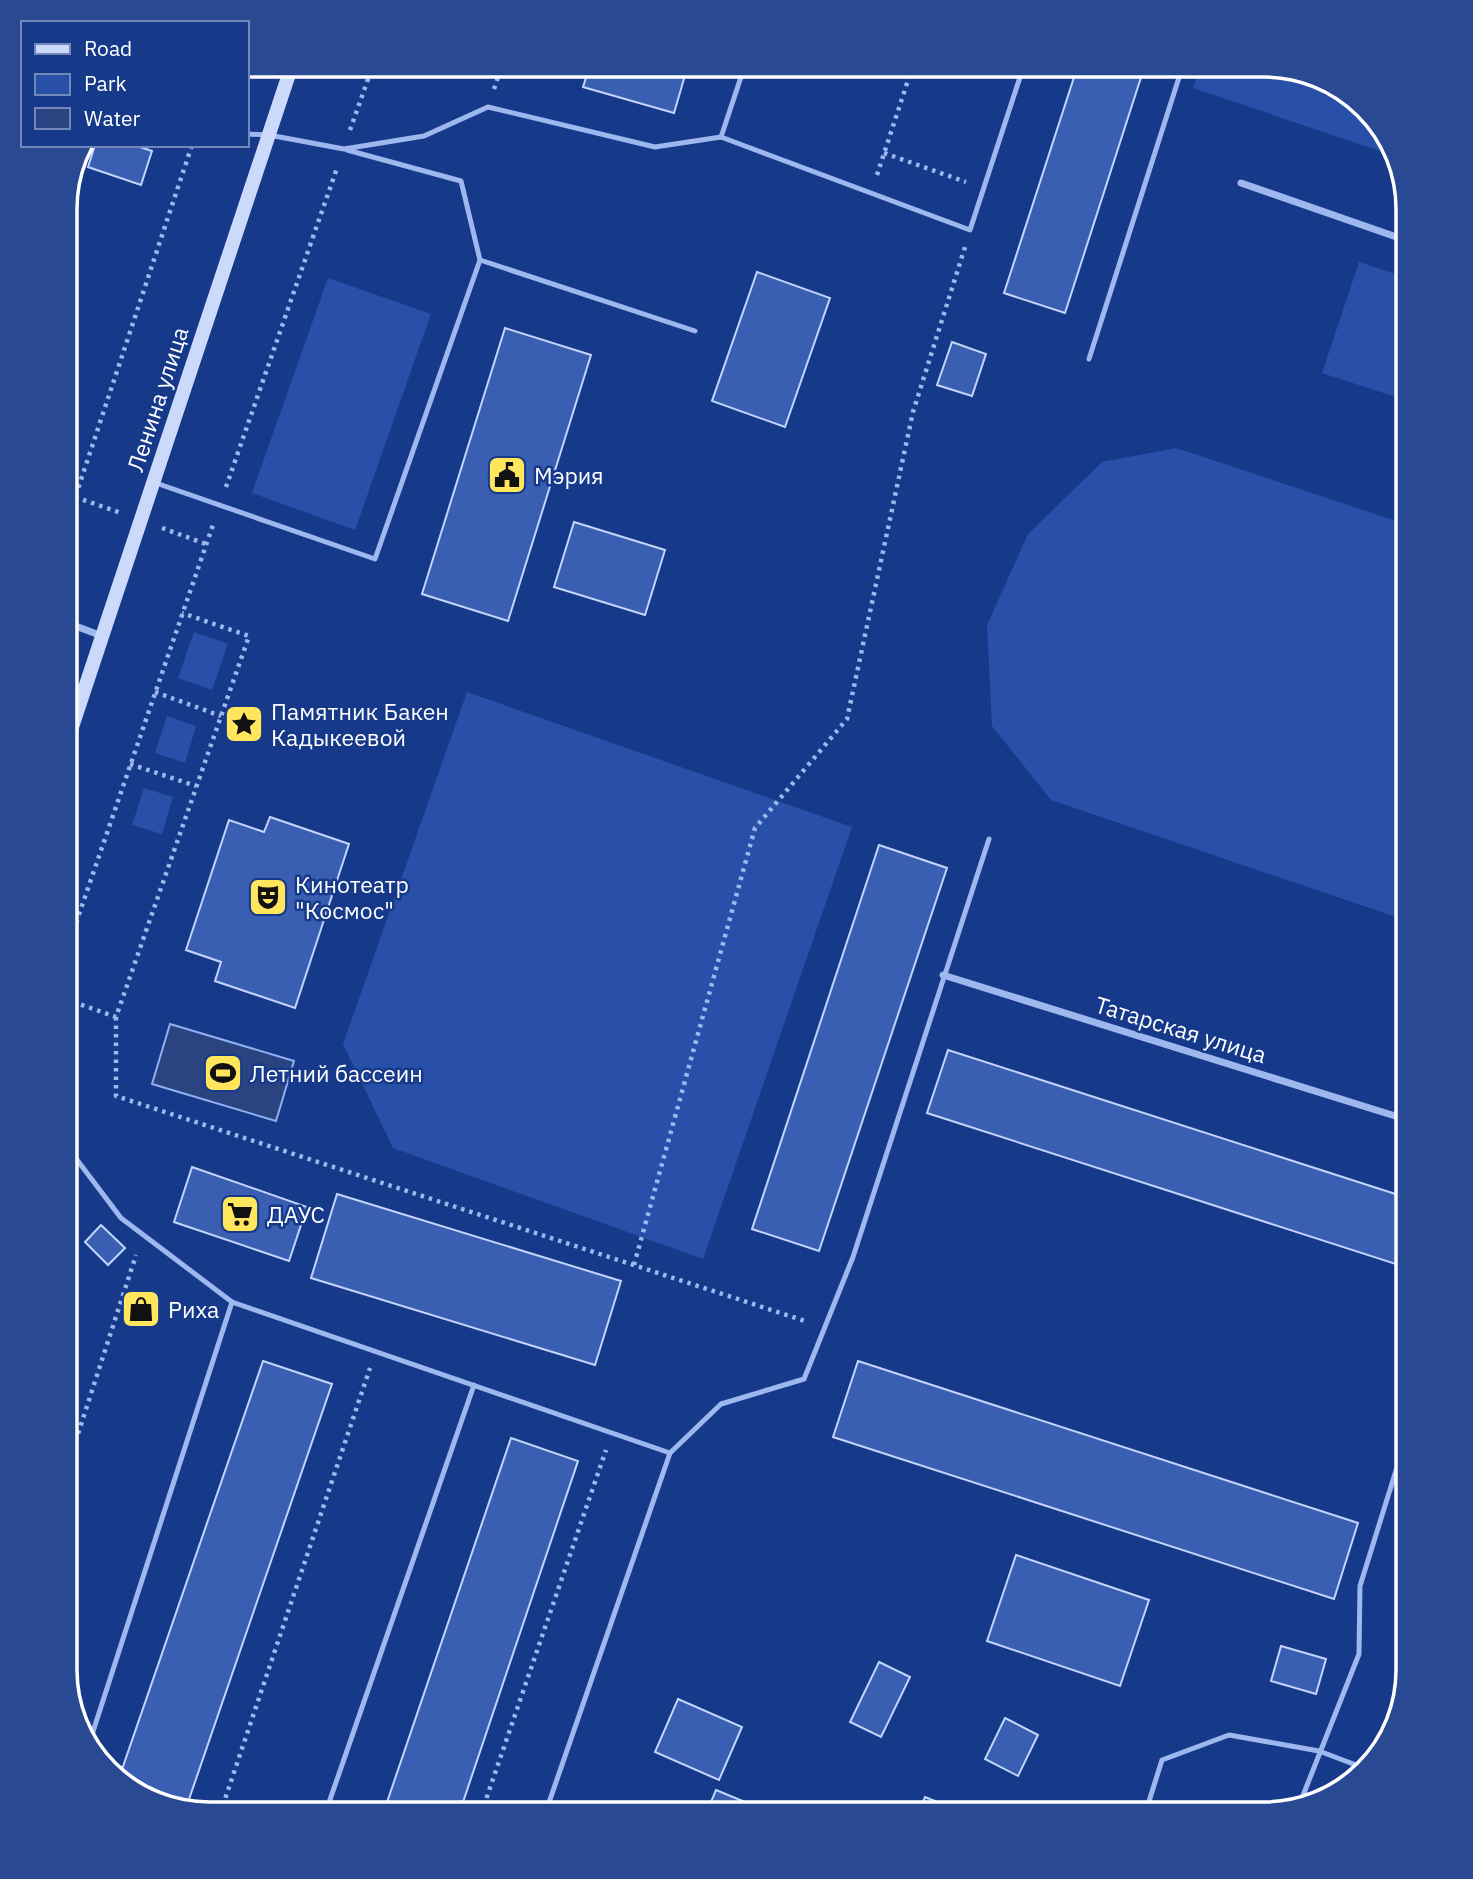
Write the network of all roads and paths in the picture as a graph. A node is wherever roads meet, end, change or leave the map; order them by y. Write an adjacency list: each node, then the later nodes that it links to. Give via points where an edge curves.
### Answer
1 (288, 77): 7 (main road, Ленина улица)
2 (741, 77): 8 (lane)
3 (909, 77): 11 (path)
4 (1020, 77): 13 (lane)
5 (1179, 77): 19 (lane)
6 (248, 134): 7 (lane)
7 (269, 135): 10 (lane); 20 (main road, Ленина улица)
8 (721, 137): 10 (lane, via 655,147 488,107 424,136); 14 (lane)
9 (191, 147): 21 (path)
10 (344, 149): 17 (lane, via 461,181)
11 (884, 153): 13 (path); 14 (path)
12 (1241, 183): 16 (street)
13 (984, 188): 15 (lane)
14 (872, 193): 15 (lane)
15 (970, 230): 37 (path, via 914,412 847,719 755,828)
16 (1396, 236)
17 (480, 260): 18 (lane); 20 (lane, via 374,559)
18 (695, 331)
19 (1089, 359)
20 (153, 482): 24 (main road, Ленина улица)
21 (77, 492)
22 (182, 612): 27 (path, via 248,636)
23 (77, 627): 24 (street)
24 (102, 636): 26 (main road, Ленина улица)
25 (155, 692): 27 (path)
26 (77, 712)
27 (221, 716): 29 (path)
28 (130, 764): 29 (path)
29 (196, 786): 33 (path)
30 (989, 839): 31 (lane)
31 (943, 975): 34 (street, Татарская улица); 39 (lane, via 853,1257)
32 (77, 1003): 33 (path)
33 (116, 1017): 37 (path, via 116,1097)
34 (1396, 1115)
35 (77, 1160): 36 (lane, via 121,1219)
36 (142, 1234): 38 (lane); 43 (path)
37 (634, 1265): 39 (path)
38 (232, 1301): 40 (lane); 46 (lane)
39 (825, 1328): 44 (lane, via 804,1379 720,1405)
40 (376, 1351): 41 (lane); 50 (path)
41 (474, 1385): 42 (lane); 51 (lane)
42 (611, 1433): 44 (lane); 52 (path)
43 (77, 1437)
44 (670, 1453): 53 (lane)
45 (1396, 1470): 47 (lane, via 1360,1586 1359,1654)
46 (93, 1732)
47 (1319, 1751): 48 (lane); 49 (lane); 54 (lane, via 1229,1735 1163,1760)
48 (1355, 1765)
49 (1302, 1796)
50 (224, 1802)
51 (329, 1802)
52 (485, 1802)
53 (549, 1802)
54 (1148, 1802)

